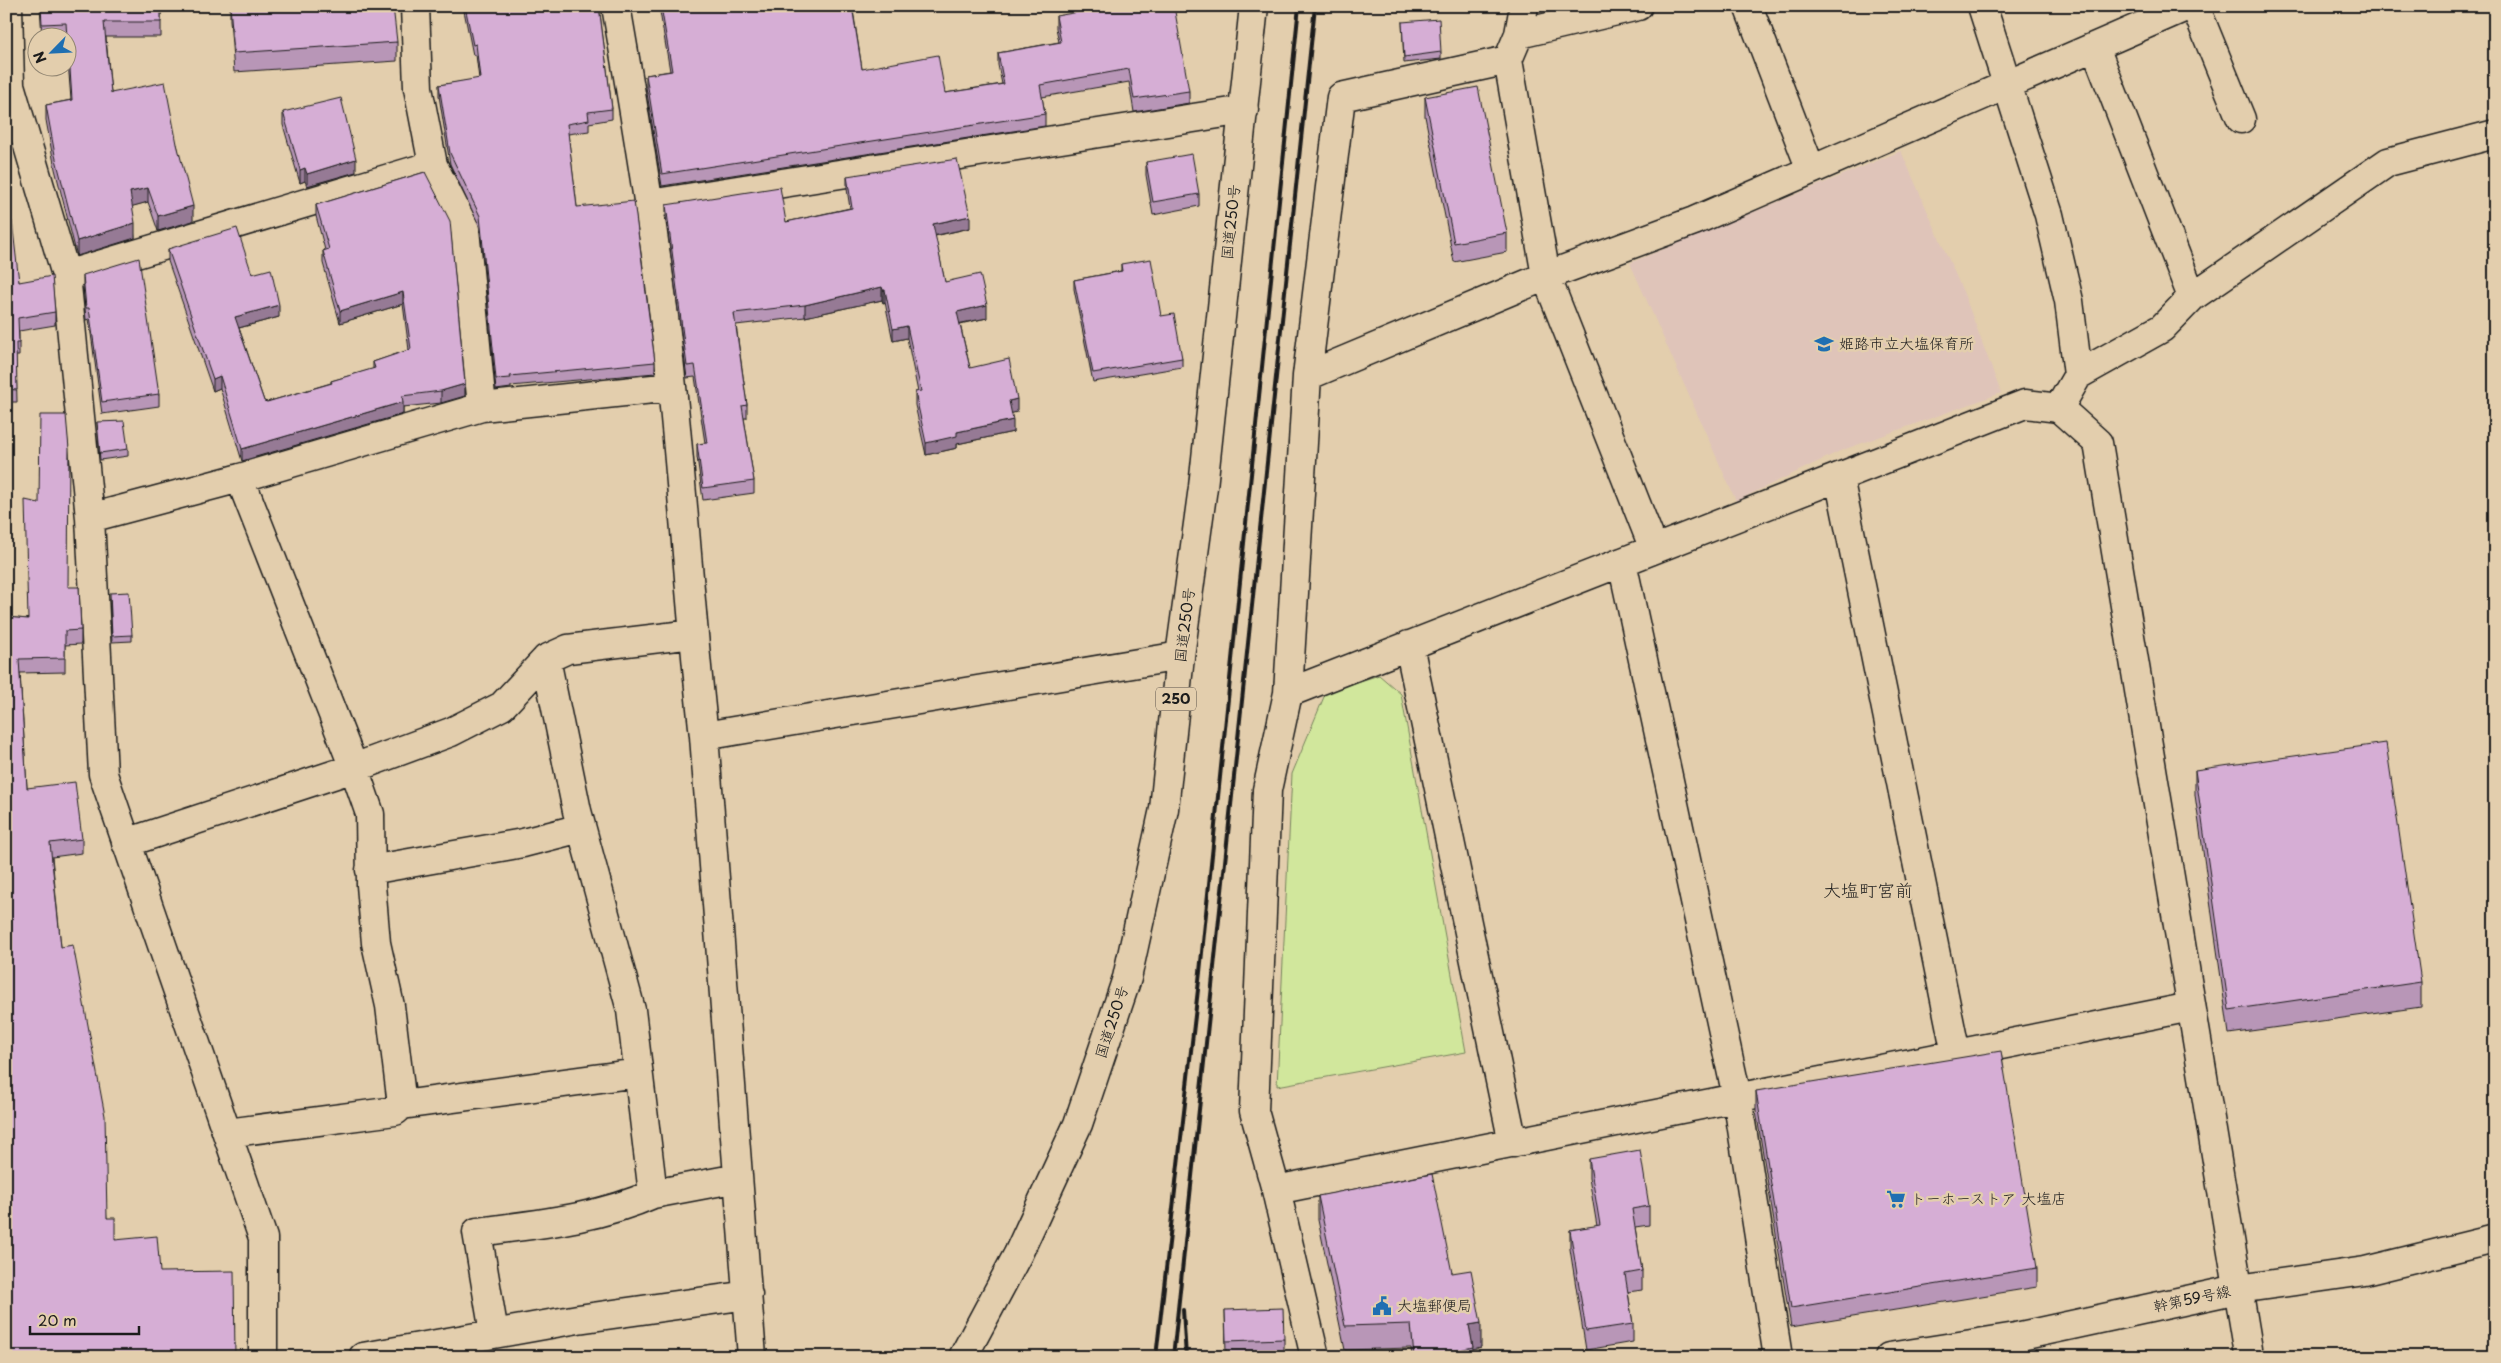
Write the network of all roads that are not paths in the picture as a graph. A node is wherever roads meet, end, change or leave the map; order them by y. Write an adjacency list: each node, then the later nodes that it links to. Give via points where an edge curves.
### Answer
1 (8, 6): 21 (main road, via 10,85)
2 (415, 6): 18 (main road, via 418,88)
3 (616, 6): 20 (main road)
4 (1254, 6): 15 (main road, 国道250号 / 250)
5 (1524, 6): 11 (main road)
6 (1638, 6): 11 (main road)
7 (1748, 6): 19 (main road)
8 (1982, 6): 14 (main road)
9 (2188, 6): 12 (main road)
10 (2195, 6): 16 (main road)
11 (1519, 34): 13 (main road)
12 (2095, 47): 14 (main road); 23 (main road)
13 (1508, 60): 22 (main road); 25 (main road, via 1341,97)
14 (2006, 86): 19 (main road); 24 (main road, via 2049,215 2069,301)
15 (1244, 110): 20 (main road); 36 (main road, 国道250号 / 250, via 1203,486)
16 (2241, 119)
17 (2495, 134): 23 (main road, via 2388,162)
18 (433, 165): 21 (main road); 27 (main road, via 465,229)
19 (1811, 170): 22 (main road, via 1694,221)
20 (650, 204): 26 (main road)
21 (66, 275): 31 (main road)
22 (1546, 276): 25 (main road); 32 (main road)
23 (2192, 297): 24 (main road, via 2162,328)
24 (2078, 375): 28 (main road)
25 (1306, 376): 38 (main road)
26 (672, 387): 27 (main road); 34 (main road)
27 (482, 407): 30 (main road)
28 (2059, 408): 29 (main road, via 2025,404); 44 (main road, via 2098,443)
29 (1839, 477): 32 (main road); 45 (main road)
30 (240, 478): 31 (main road); 40 (main road)
31 (90, 518): 42 (main road, via 102,774)
32 (1654, 549): 33 (main road)
33 (1622, 562): 35 (main road); 47 (main road)
34 (692, 634): 37 (main road, via 568,649); 39 (main road)
35 (1409, 645): 38 (main road); 50 (main road)
36 (1180, 656): 39 (main road); 62 (main road, 国道250号 / 250, via 1164,809 1127,978 1078,1124 1018,1254)
37 (546, 659): 40 (main road, via 502,706 451,732); 41 (main road)
38 (1288, 692): 52 (main road, via 1267,790 1254,1111)
39 (704, 736): 51 (main road)
40 (354, 768): 42 (main road); 43 (main road, via 370,814)
41 (581, 828): 43 (main road, via 524,843); 46 (main road, via 632,1010)
42 (126, 842): 49 (main road)
43 (370, 870): 48 (main road, via 376,943 390,1006)
44 (2190, 1007): 45 (main road); 55 (main road)
45 (1956, 1054): 47 (main road)
46 (638, 1073): 48 (main road); 53 (main road)
47 (1737, 1098): 50 (main road); 64 (main road)
48 (402, 1104): 49 (main road, via 394,1111)
49 (227, 1133): 59 (main road, via 264,1238)
50 (1513, 1143): 52 (main road)
51 (738, 1178): 53 (main road); 56 (main road)
52 (1276, 1190): 63 (main road)
53 (652, 1194): 57 (main road, via 623,1207 583,1218 477,1232)
54 (2495, 1239): 55 (main road, 幹第59号線, via 2365,1271)
55 (2238, 1289): 58 (main road); 65 (main road, 幹第59号線, via 2016,1337)
56 (748, 1294): 57 (main road); 61 (main road)
57 (494, 1333): 60 (main road)
58 (2249, 1353)
59 (263, 1357)
60 (363, 1357)
61 (752, 1357)
62 (962, 1357)
63 (1315, 1357)
64 (1778, 1357)
65 (1889, 1357)

